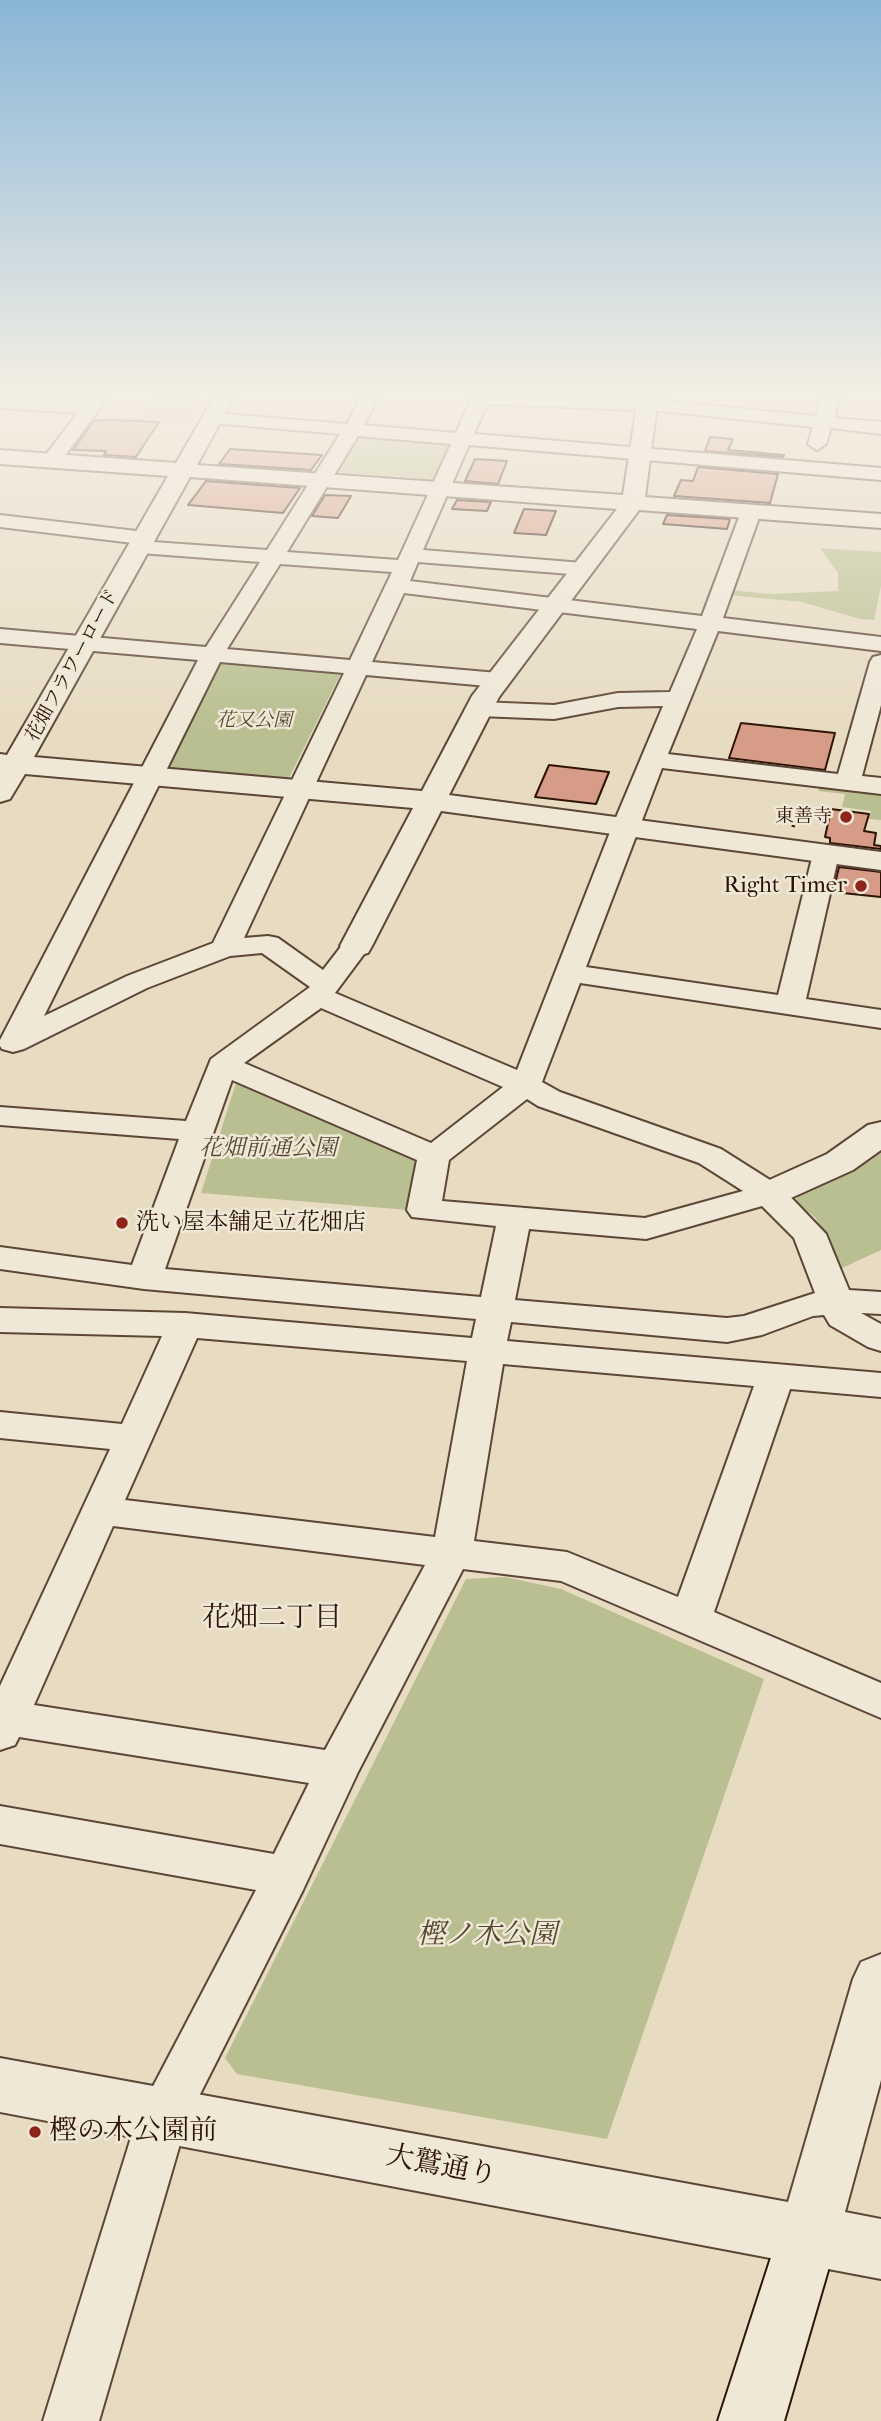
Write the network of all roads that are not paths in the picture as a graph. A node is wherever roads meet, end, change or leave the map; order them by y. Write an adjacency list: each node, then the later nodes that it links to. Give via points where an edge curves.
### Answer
1 (164, 505): 9 (street, 花畑フラワーロード)
2 (307, 505): 10 (street)
3 (434, 505): 11 (street)
4 (632, 505): 12 (street)
5 (659, 505): 6 (street)
6 (751, 512): 7 (street); 14 (street)
7 (881, 521)
8 (2, 524): 9 (street)
9 (142, 542): 10 (street); 16 (street, 花畑フラワーロード)
10 (274, 557): 11 (street); 18 (street)
11 (405, 569): 12 (street); 13 (street); 20 (street)
12 (583, 569): 13 (street)
13 (556, 605): 14 (street); 21 (street)
14 (710, 623): 17 (street); 22 (street)
15 (0, 636): 16 (street)
16 (86, 643): 18 (street); 25 (street, 花畑フラワーロード)
17 (881, 643)
18 (213, 654): 20 (street); 26 (street)
19 (881, 663): 27 (street)
20 (357, 667): 21 (street); 29 (street)
21 (498, 680): 23 (street)
22 (678, 699): 23 (street, via 618,700 554,712); 24 (street)
23 (479, 709): 31 (street)
24 (654, 760): 27 (street); 32 (street)
25 (9, 764): 26 (street); 30 (street, 花畑フラワーロード)
26 (150, 776): 29 (street); 41 (street)
27 (848, 782): 28 (street)
28 (881, 786)
29 (300, 790): 31 (street); 36 (street)
30 (0, 793)
31 (431, 802): 32 (street); 35 (street)
32 (625, 827): 33 (street); 37 (street)
33 (826, 854): 34 (street); 39 (street)
34 (881, 861)
35 (356, 946): 38 (street)
36 (225, 948): 38 (street, via 268,944); 41 (street, via 137,982)
37 (569, 973): 39 (street); 43 (street)
38 (322, 990): 42 (street); 43 (street)
39 (790, 1005): 40 (street)
40 (881, 1019)
41 (8, 1047)
42 (222, 1065): 45 (street); 47 (street)
43 (525, 1084): 47 (street); 48 (street, via 550,1099 710,1156)
44 (0, 1116): 45 (street)
45 (197, 1131): 51 (street)
46 (881, 1132): 48 (street, via 840,1162)
47 (435, 1156): 49 (street, via 424,1210)
48 (769, 1194): 49 (street, via 646,1229); 52 (street, via 808,1234)
49 (515, 1217): 56 (street)
50 (0, 1258): 51 (street)
51 (144, 1278): 56 (street)
52 (836, 1303): 53 (street); 56 (street, via 810,1305 727,1330); 57 (street, via 842,1317)
53 (881, 1303)
54 (0, 1320): 55 (street)
55 (185, 1325): 56 (street); 61 (street)
56 (491, 1330): 58 (street); 63 (street)
57 (881, 1339)
58 (776, 1377): 59 (street); 64 (street)
59 (881, 1385)
60 (0, 1425): 61 (street)
61 (135, 1438): 62 (street)
62 (102, 1511): 63 (street); 66 (street)
63 (452, 1552): 64 (street, via 567,1567); 67 (street)
64 (691, 1619): 65 (street)
65 (881, 1701)
66 (4, 1725): 67 (street)
67 (337, 1770): 69 (street)
68 (0, 1825): 69 (street)
69 (287, 1876): 72 (street)
70 (881, 1979): 73 (street)
71 (0, 2085): 72 (street, 大鷲通り)
72 (163, 2115): 73 (street, 大鷲通り); 75 (street)
73 (808, 2236): 74 (street, 大鷲通り); 76 (street)
74 (881, 2249)
75 (71, 2421)
76 (751, 2421)

